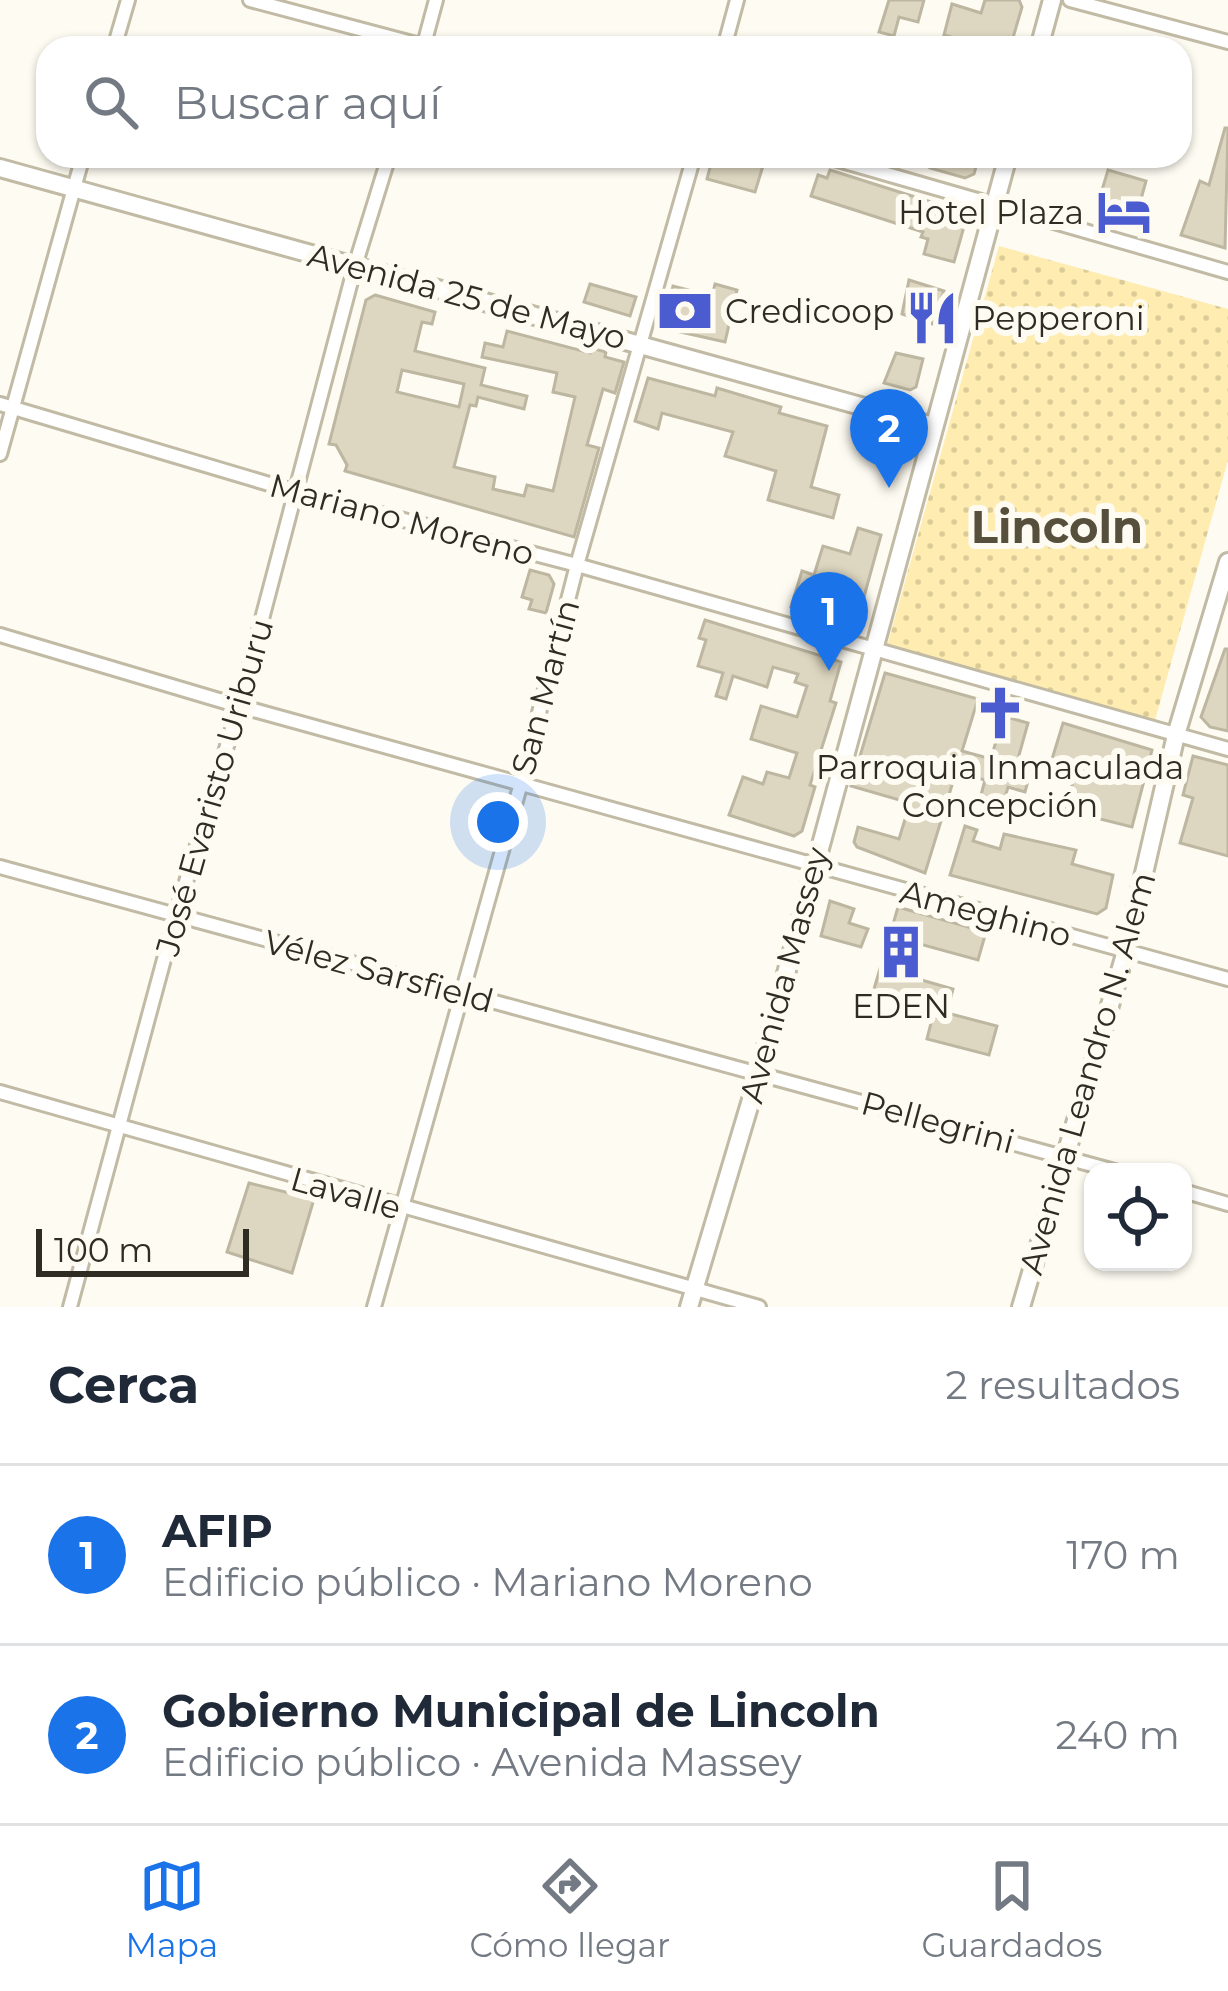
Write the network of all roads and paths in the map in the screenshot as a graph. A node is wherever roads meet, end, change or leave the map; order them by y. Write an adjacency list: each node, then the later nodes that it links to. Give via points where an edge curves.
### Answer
1 (128, 0): 7 (street)
2 (250, 0): 8 (street)
3 (436, 0): 9 (street)
4 (737, 0): 10 (street)
5 (1052, 0): 11 (main road)
6 (1070, 0): 12 (street)
7 (118, 36)
8 (385, 36)
9 (428, 36)
10 (727, 36)
11 (1042, 36)
12 (1228, 42)
13 (0, 168): 19 (main road, Avenida 25 de Mayo)
14 (80, 168): 19 (street)
15 (385, 168): 21 (street, José Evaristo Uriburu)
16 (690, 168): 23 (street, San Martín)
17 (864, 168): 20 (street)
18 (1005, 168): 20 (main road, Avenida Massey)
19 (74, 188): 21 (main road, Avenida 25 de Mayo); 24 (street)
20 (994, 207): 22 (street); 25 (main road, Avenida Massey)
21 (355, 266): 23 (main road, Avenida 25 de Mayo); 27 (street, José Evaristo Uriburu)
22 (1228, 272)
23 (639, 344): 25 (main road, Avenida 25 de Mayo); 29 (street, San Martín)
24 (6, 405): 26 (street); 27 (street, Mariano Moreno)
25 (933, 426): 31 (main road, Avenida Massey)
26 (0, 454)
27 (296, 492): 29 (street, Mariano Moreno); 32 (street, José Evaristo Uriburu)
28 (1228, 562): 33 (main road, Avenida Leandro N. Alem)
29 (577, 565): 31 (street, Mariano Moreno); 35 (street, San Martín)
30 (0, 635): 32 (street, Ameghino)
31 (873, 650): 33 (street, Mariano Moreno); 36 (main road, Avenida Massey)
32 (239, 706): 35 (street, Ameghino); 38 (street, José Evaristo Uriburu)
33 (1176, 735): 34 (street, Mariano Moreno); 39 (main road, Avenida Leandro N. Alem)
34 (1228, 749)
35 (520, 783): 36 (street, Ameghino); 41 (street, San Martín)
36 (813, 866): 39 (street, Ameghino); 42 (main road, Avenida Massey)
37 (0, 867): 38 (street, Vélez Sarsfield)
38 (176, 915): 41 (street, Vélez Sarsfield); 44 (street, José Evaristo Uriburu)
39 (1126, 951): 40 (street, Ameghino); 45 (main road, Avenida Leandro N. Alem)
40 (1228, 980)
41 (462, 995): 42 (street, Vélez Sarsfield); 49 (street, San Martín)
42 (759, 1073): 45 (street, Pellegrini); 50 (main road, Avenida Massey)
43 (0, 1092): 44 (street, Lavalle)
44 (119, 1126): 49 (street, Lavalle); 51 (street, José Evaristo Uriburu)
45 (1066, 1157): 46 (street, Pellegrini); 54 (main road, Avenida Leandro N. Alem)
46 (1087, 1163)
47 (1192, 1194): 48 (street)
48 (1228, 1204)
49 (400, 1208): 50 (street, Lavalle); 52 (street, San Martín)
50 (691, 1298): 53 (street, Lavalle)
51 (70, 1307)
52 (374, 1307)
53 (758, 1307)
54 (1021, 1307)

